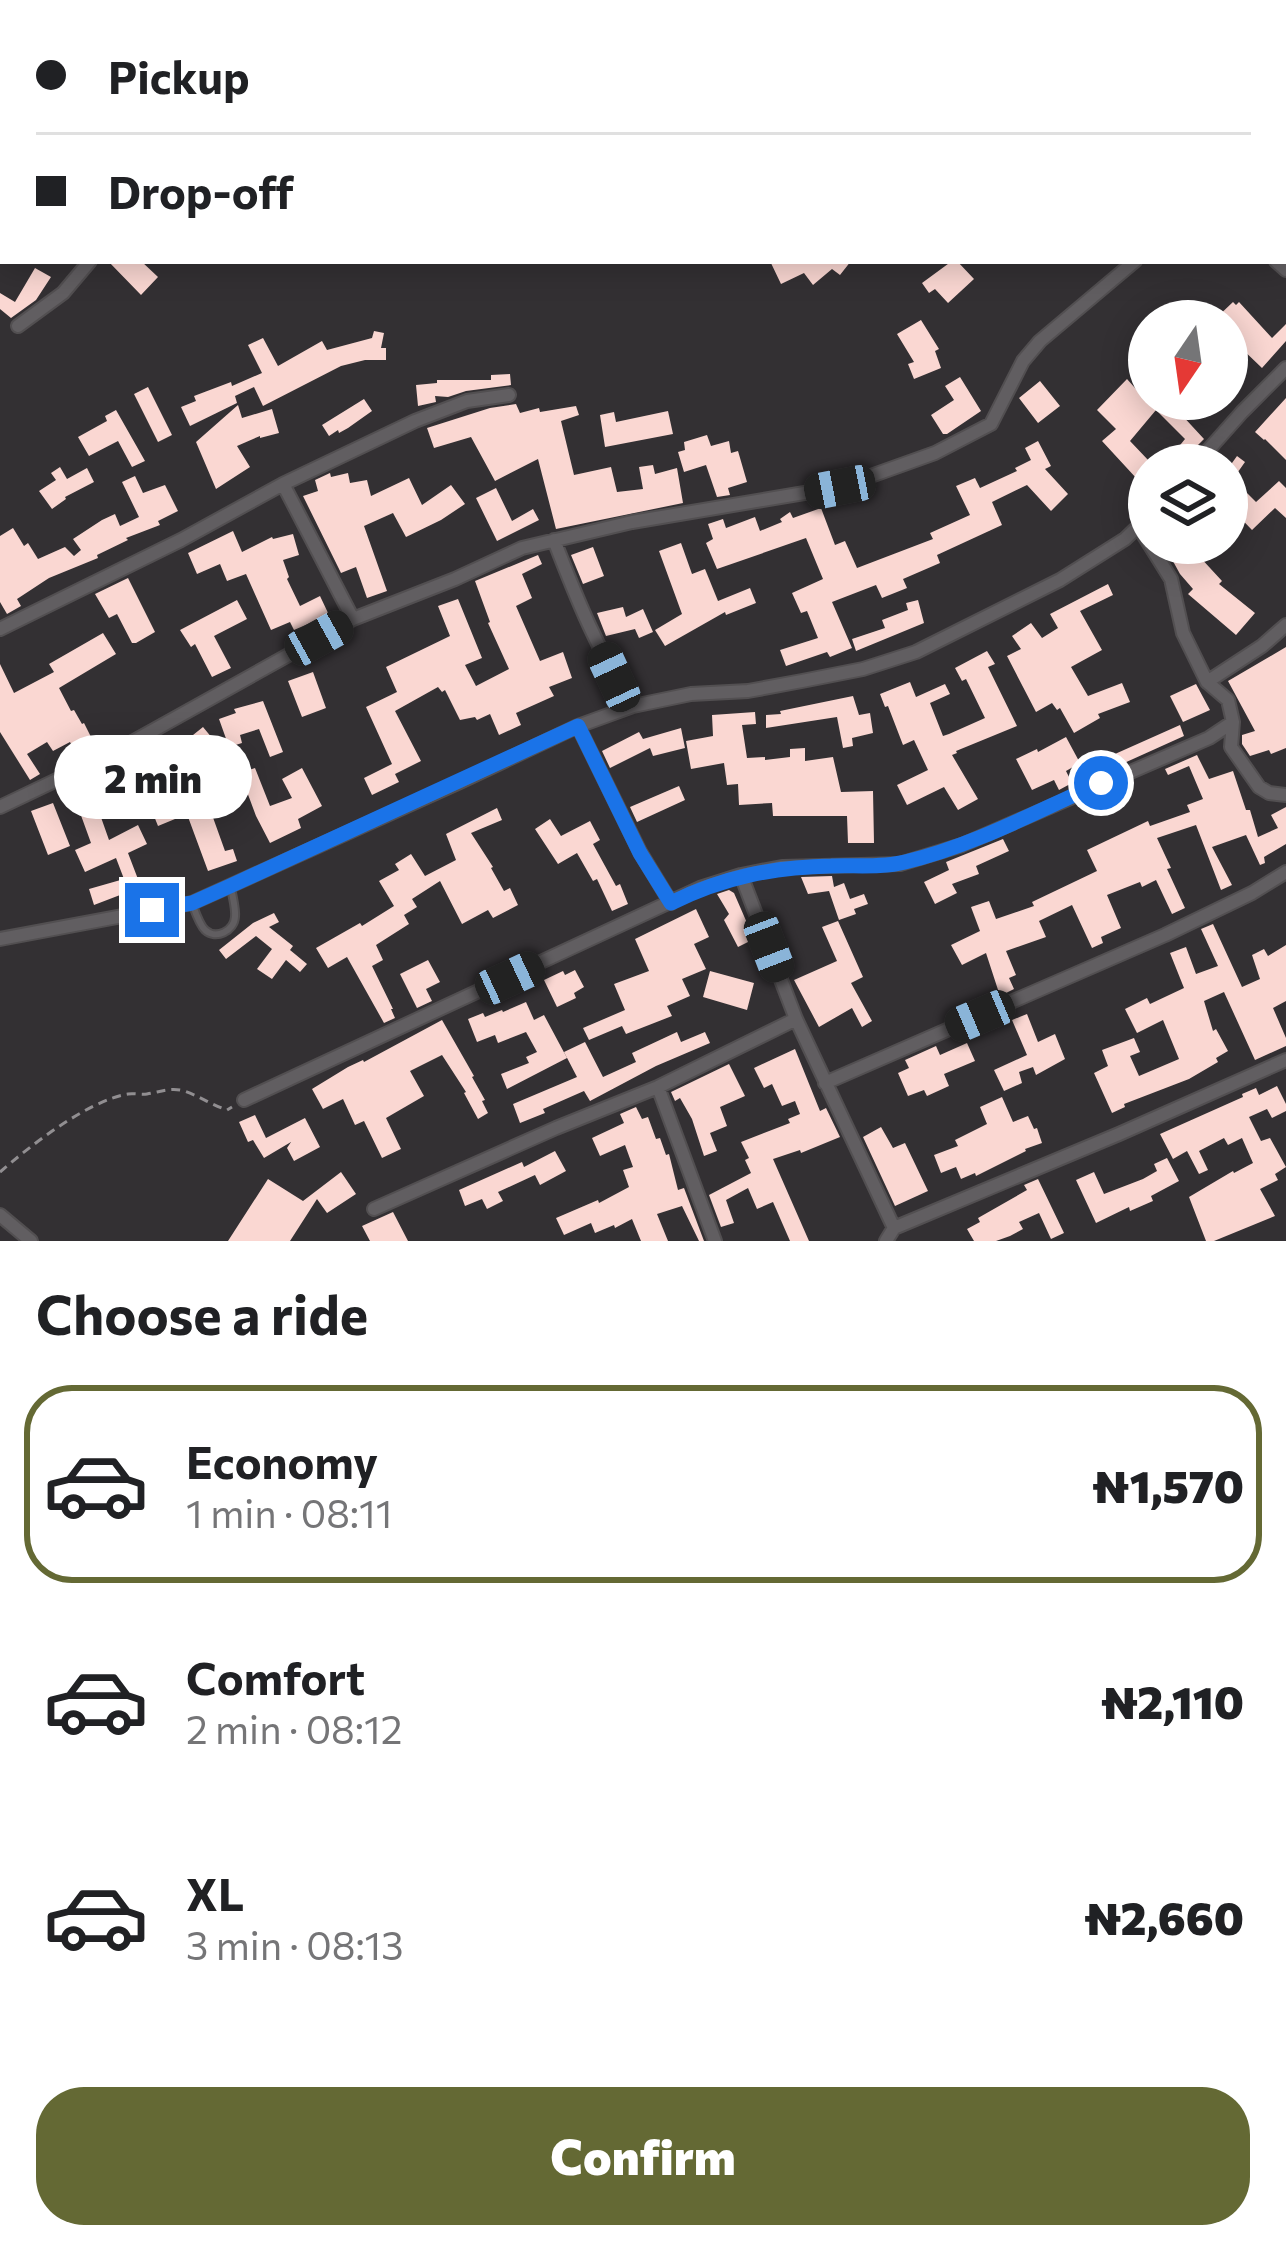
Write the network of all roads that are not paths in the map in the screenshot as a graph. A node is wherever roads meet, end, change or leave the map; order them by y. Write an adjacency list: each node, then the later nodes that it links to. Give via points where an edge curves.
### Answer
1 (87, 264): 3 (street)
2 (1131, 264): 9 (street, via 1040,341 991,424 935,453 840,487)
3 (18, 326)
4 (1286, 368): 6 (street)
5 (509, 395): 7 (street, via 415,421)
6 (1214, 444)
7 (283, 484): 11 (street); 13 (street)
8 (1128, 535): 15 (street, via 1060,580 916,652 802,681)
9 (554, 540): 11 (street); 15 (street)
10 (1165, 564): 14 (street, via 1183,633)
11 (353, 620): 19 (street)
12 (1286, 625): 14 (street)
13 (0, 629)
14 (1207, 682): 16 (street, via 1228,700)
15 (633, 706): 17 (street)
16 (1233, 722): 18 (street, via 1231,747 1259,788); 21 (street, via 962,845 900,864)
17 (578, 726): 22 (street); 24 (street)
18 (1286, 796)
19 (0, 807)
20 (1286, 872): 28 (street, via 1148,943)
21 (742, 875): 24 (street); 26 (street)
22 (230, 886): 23 (street); 23 (lane, via 236,918 220,934 203,928)
23 (192, 903): 25 (street)
24 (671, 903): 30 (street)
25 (0, 939)
26 (796, 1019): 28 (street); 29 (street)
27 (1286, 1060): 33 (street)
28 (825, 1083): 33 (street)
29 (658, 1087): 31 (street); 35 (street)
30 (244, 1100)
31 (374, 1209)
32 (0, 1215): 34 (street)
33 (894, 1228): 36 (street)
34 (31, 1241)
35 (715, 1241)
36 (886, 1241)

